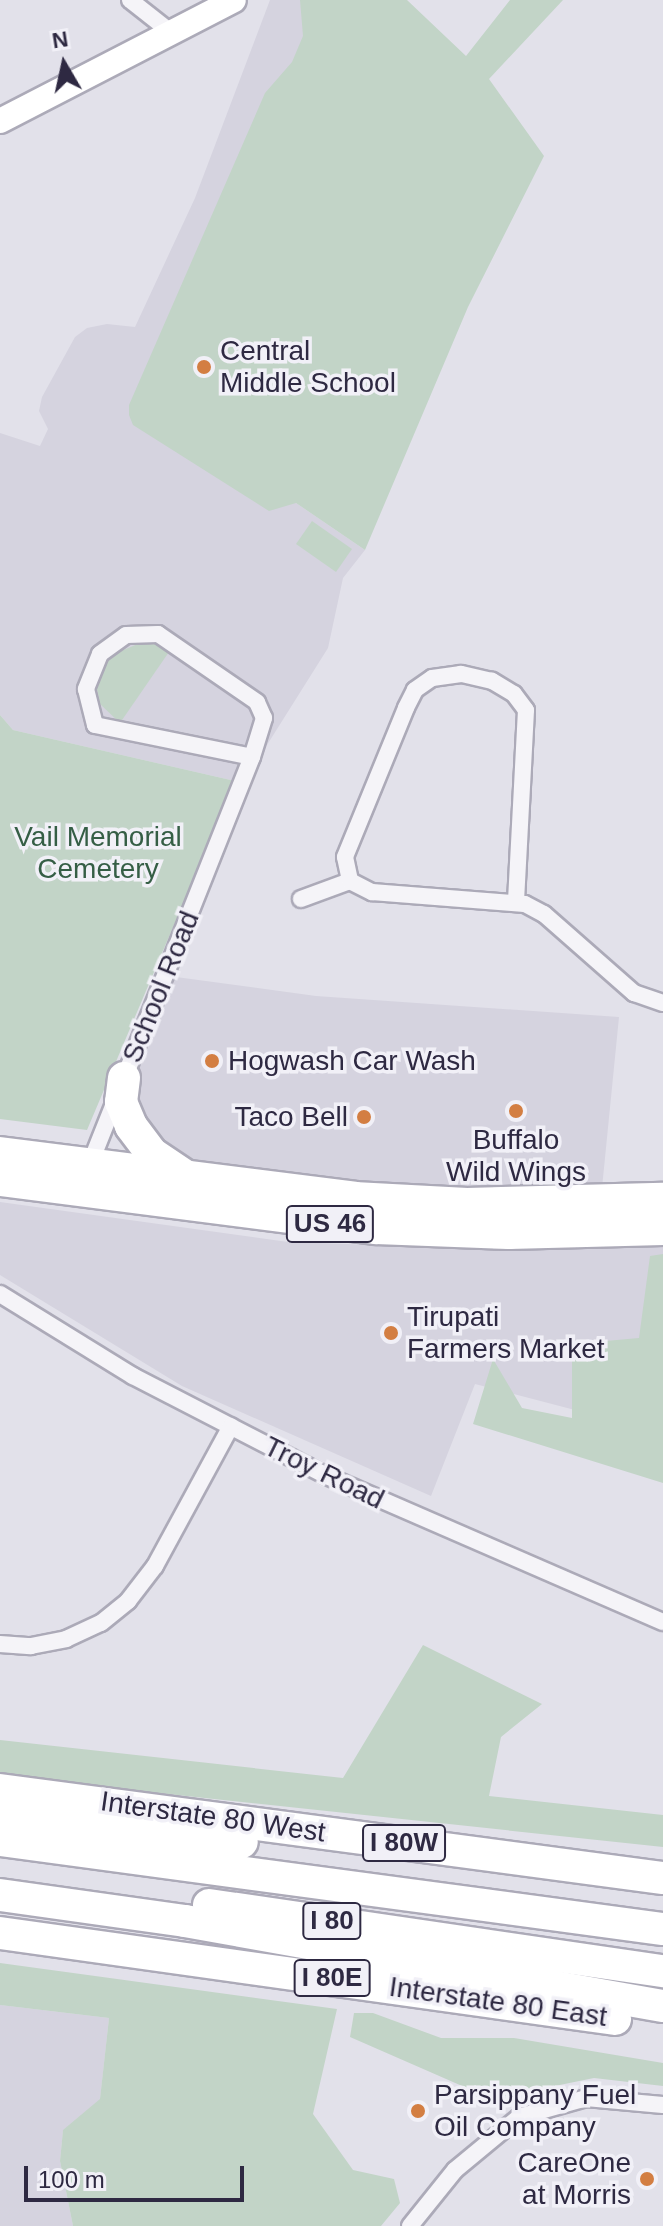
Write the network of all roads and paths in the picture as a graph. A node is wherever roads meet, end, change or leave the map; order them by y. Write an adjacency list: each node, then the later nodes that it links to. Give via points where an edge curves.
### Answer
1 (130, 0): 3 (street)
2 (234, 0): 3 (street)
3 (173, 34): 4 (street)
4 (0, 121)
5 (252, 757): 5 (street, School Road, via 264,718 257,702 158,634 116,639 89,676 95,725); 10 (street, School Road)
6 (350, 881): 7 (street); 8 (street, via 372,892); 8 (street, via 345,857 410,699 432,678 461,674 504,687 526,710)
7 (301, 899)
8 (516, 901): 9 (street, via 544,914 634,993)
9 (663, 1003)
10 (124, 1078): 12 (street, School Road); 14 (highway, via 121,1102 131,1126 151,1153)
11 (0, 1153): 12 (highway, US 46)
12 (90, 1164): 13 (highway, via 81,1173 70,1174); 14 (highway, US 46)
13 (0, 1168)
14 (186, 1176): 16 (highway, US 46, via 354,1198 452,1204)
15 (0, 1180): 17 (highway, US 46, via 376,1228 509,1233)
16 (663, 1199)
17 (663, 1229)
18 (0, 1294): 19 (street, Troy Road, via 133,1376)
19 (231, 1426): 20 (street, Troy Road, via 410,1514); 21 (street, via 155,1566 128,1601 101,1623 66,1639 31,1646)
20 (663, 1622)
21 (0, 1644)
22 (0, 1790): 26 (highway, Interstate 80 West / I 80W)
23 (0, 1817): 26 (highway)
24 (0, 1840): 28 (highway, I 80)
25 (0, 1877): 30 (highway, I 80)
26 (663, 1880)
27 (0, 1895): 31 (highway, via 185,1921)
28 (663, 1929)
29 (0, 1933): 32 (highway, Interstate 80 East / I 80E)
30 (663, 1971)
31 (663, 2006)
32 (663, 2026)
33 (663, 2105): 34 (street, via 614,2098 566,2101 519,2117 483,2143)
34 (410, 2226)

